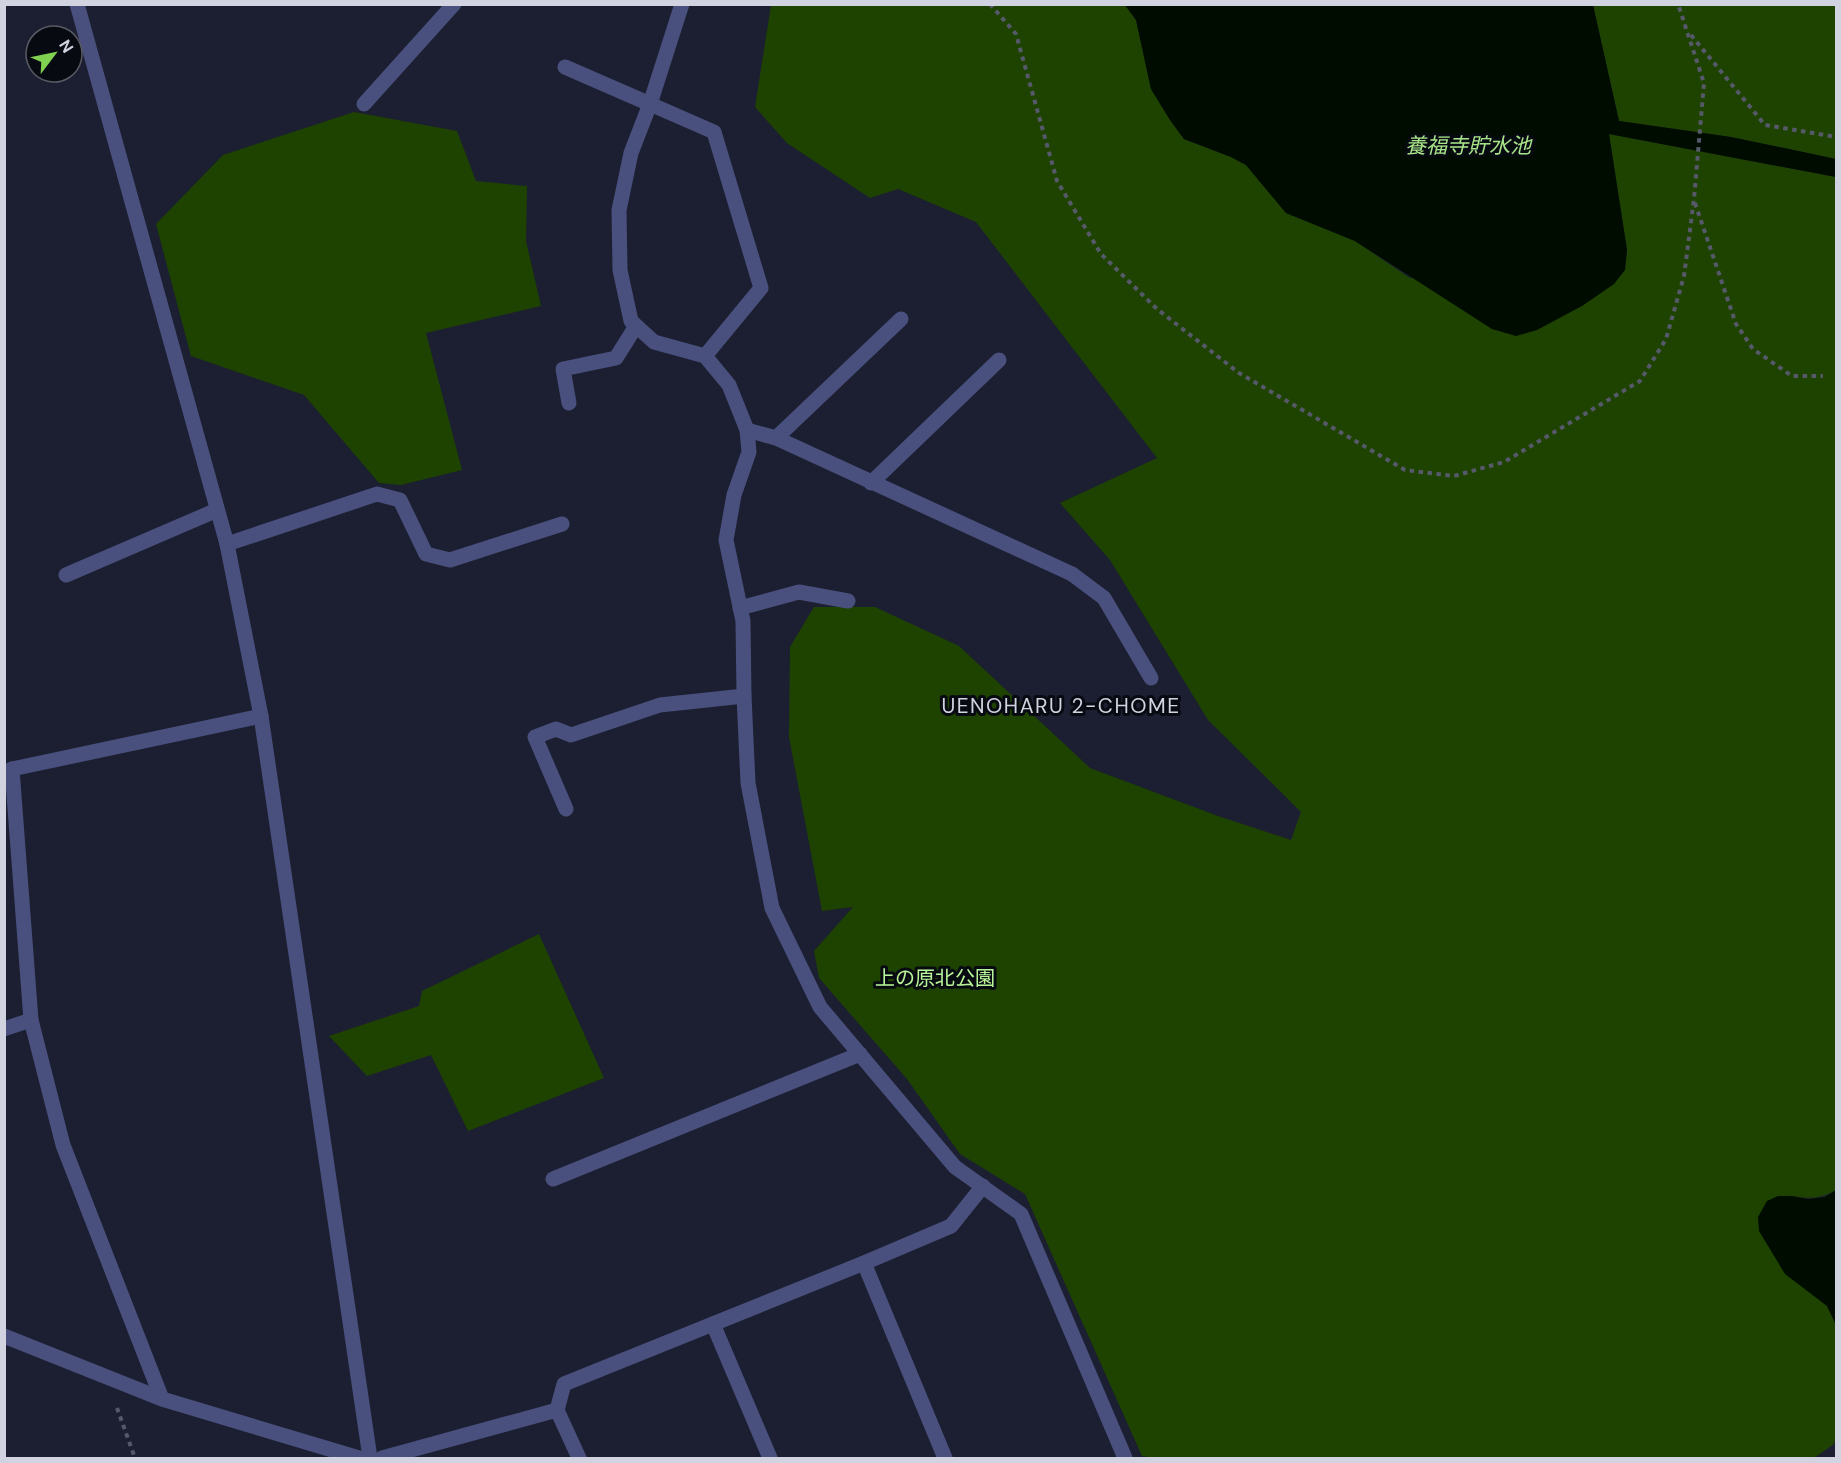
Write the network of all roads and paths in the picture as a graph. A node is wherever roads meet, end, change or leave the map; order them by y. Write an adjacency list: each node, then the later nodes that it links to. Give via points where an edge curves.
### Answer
1 (77, 4): 21 (street)
2 (454, 4): 8 (street)
3 (682, 4): 9 (street)
4 (990, 4): 11 (path, via 1016,34 1057,181 1101,254 1157,309 1239,373 1405,470 1454,476 1504,462 1640,381 1666,339 1684,276)
5 (1678, 4): 6 (path)
6 (1689, 32): 10 (path, via 1765,124); 11 (path, via 1704,83)
7 (565, 67): 9 (street)
8 (364, 104)
9 (650, 104): 13 (street, via 631,153 619,210 620,270 631,321); 14 (street, via 714,132 761,288)
10 (1836, 137)
11 (1694, 199): 16 (path, via 1736,324 1753,350 1792,376)
12 (901, 320): 19 (street)
13 (636, 326): 14 (street, via 654,342); 17 (street, via 616,358 563,369)
14 (705, 356): 18 (street, via 729,385)
15 (999, 360): 20 (street)
16 (1823, 376)
17 (569, 403)
18 (747, 430): 19 (street); 26 (street, via 749,452 734,495 726,540)
19 (776, 438): 20 (street)
20 (871, 483): 27 (street, via 1072,574 1104,598)
21 (218, 510): 23 (street); 24 (street)
22 (562, 524): 23 (street, via 450,560 426,554 399,500 377,494)
23 (227, 544): 29 (street)
24 (66, 575)
25 (848, 601): 26 (street, via 799,592)
26 (740, 608): 28 (street)
27 (1151, 678)
28 (744, 696): 31 (street, via 660,705 571,735 556,729 535,737); 34 (street, via 748,783 772,908 820,1006)
29 (261, 716): 30 (street); 45 (street)
30 (8, 771): 32 (street)
31 (566, 809)
32 (31, 1020): 33 (street); 41 (street, via 63,1145)
33 (4, 1029)
34 (860, 1054): 35 (street); 36 (street, via 955,1167)
35 (553, 1179)
36 (983, 1186): 37 (street, via 951,1226); 50 (street, via 1021,1214)
37 (864, 1263): 38 (street); 49 (street)
38 (713, 1324): 42 (street, via 564,1384); 48 (street)
39 (4, 1336): 40 (street)
40 (105, 1376): 41 (street); 43 (path)
41 (162, 1399): 44 (street)
42 (557, 1410): 46 (street); 47 (street)
43 (135, 1458)
44 (359, 1458)
45 (370, 1458)
46 (382, 1458)
47 (579, 1458)
48 (770, 1458)
49 (945, 1458)
50 (1125, 1458)

